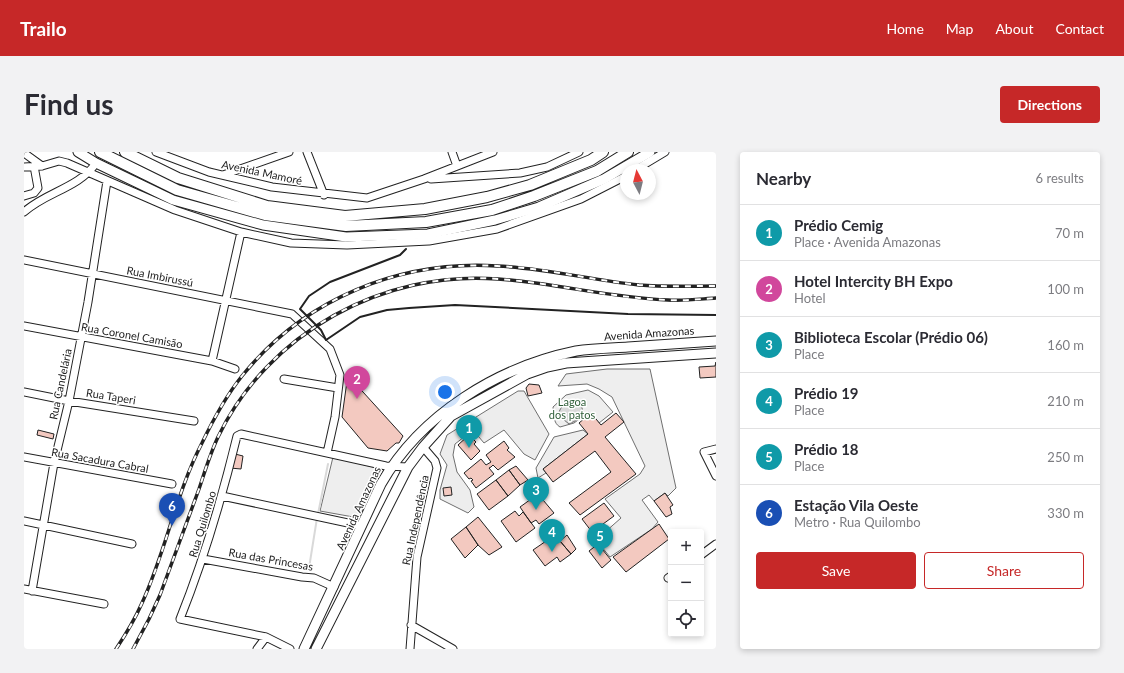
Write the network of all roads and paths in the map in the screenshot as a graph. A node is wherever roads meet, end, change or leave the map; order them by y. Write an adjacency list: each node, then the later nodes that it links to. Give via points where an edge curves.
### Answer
1 (78, 152): 15 (main road)
2 (100, 152): 11 (highway, via 177,190 265,215 346,226 426,222 492,210 597,171)
3 (125, 152): 10 (highway, via 178,178 267,206 345,216 425,209 488,197 530,184 591,160)
4 (156, 152): 22 (street, Avenida Mamoré)
5 (289, 152): 22 (street)
6 (307, 152): 26 (street)
7 (452, 152): 19 (street)
8 (493, 152): 19 (street)
9 (579, 152): 23 (street, via 547,167 520,174)
10 (603, 152)
11 (628, 152)
12 (650, 152): 15 (main road, via 604,179 539,207 495,220 428,234 346,236 263,226 173,200)
13 (665, 152): 16 (street)
14 (24, 153): 18 (street)
15 (96, 163): 21 (street)
16 (645, 164)
17 (34, 166): 18 (street); 20 (street); 27 (street, via 38,188 34,193)
18 (42, 166): 21 (street, via 59,161)
19 (457, 166): 23 (street)
20 (24, 167)
21 (89, 173): 25 (street); 28 (street, via 42,198)
22 (223, 175): 26 (street, Avenida Mamoré, via 272,187)
23 (424, 179): 26 (street, Avenida Mamoré, via 367,198)
24 (620, 179): 29 (street, via 541,215 497,229 429,241 347,245 291,243)
25 (107, 181): 29 (street, via 175,210); 31 (street, Rua Candelária)
26 (324, 195)
27 (24, 196)
28 (24, 212)
29 (241, 232): 32 (street)
30 (24, 260): 31 (street, Rua Imbirussú)
31 (93, 274): 32 (street, Rua Imbirussú); 34 (street, Rua Candelária)
32 (225, 300): 37 (street); 40 (street, Rua Imbirussú, via 292,314 330,349 340,375)
33 (24, 326): 34 (street, Rua Coronel Camisão)
34 (81, 338): 37 (street, Rua Coronel Camisão); 42 (street, Rua Candelária)
35 (716, 341): 49 (main road, Avenida Amazonas, via 578,351 521,367 472,393 440,415)
36 (716, 352): 44 (main road, via 566,363 547,367 524,376 451,416)
37 (212, 361): 38 (street, Rua Coronel Camisão)
38 (235, 369)
39 (284, 379): 40 (street)
40 (338, 388): 46 (street)
41 (24, 392): 42 (street, Rua Taperi)
42 (69, 401): 43 (street, Rua Taperi); 48 (street, Rua Candelária)
43 (194, 421)
44 (423, 447): 50 (main road); 65 (street, Rua Independência, via 435,461 437,468 417,557)
45 (716, 449): 51 (street, via 704,452)
46 (327, 453): 49 (street); 53 (street, Rua Quilombo, via 239,434)
47 (24, 457): 48 (street, Rua Sacadura Cabral)
48 (54, 463): 52 (street, Rua Sacadura Cabral); 55 (street, Rua Candelária)
49 (391, 466): 50 (street); 56 (main road, Avenida Amazonas)
50 (408, 467): 70 (main road)
51 (716, 476)
52 (172, 484)
53 (222, 496): 56 (street); 60 (street, Rua Quilombo)
54 (24, 521): 55 (street)
55 (42, 524): 57 (street); 63 (street, Rua Candelária)
56 (362, 526): 61 (main road, Avenida Amazonas)
57 (132, 544)
58 (716, 544): 59 (street)
59 (704, 553)
60 (203, 558): 61 (street, Rua das Princesas, via 314,578); 66 (street, Rua Quilombo, via 180,619)
61 (334, 587): 69 (main road, Avenida Amazonas)
62 (24, 589): 63 (street)
63 (32, 591): 64 (street)
64 (104, 604)
65 (411, 625): 71 (street, Rua Independência); 72 (street)
66 (266, 637): 67 (street); 68 (street)
67 (257, 649)
68 (290, 649)
69 (304, 649)
70 (316, 649)
71 (410, 649)
72 (452, 649)

